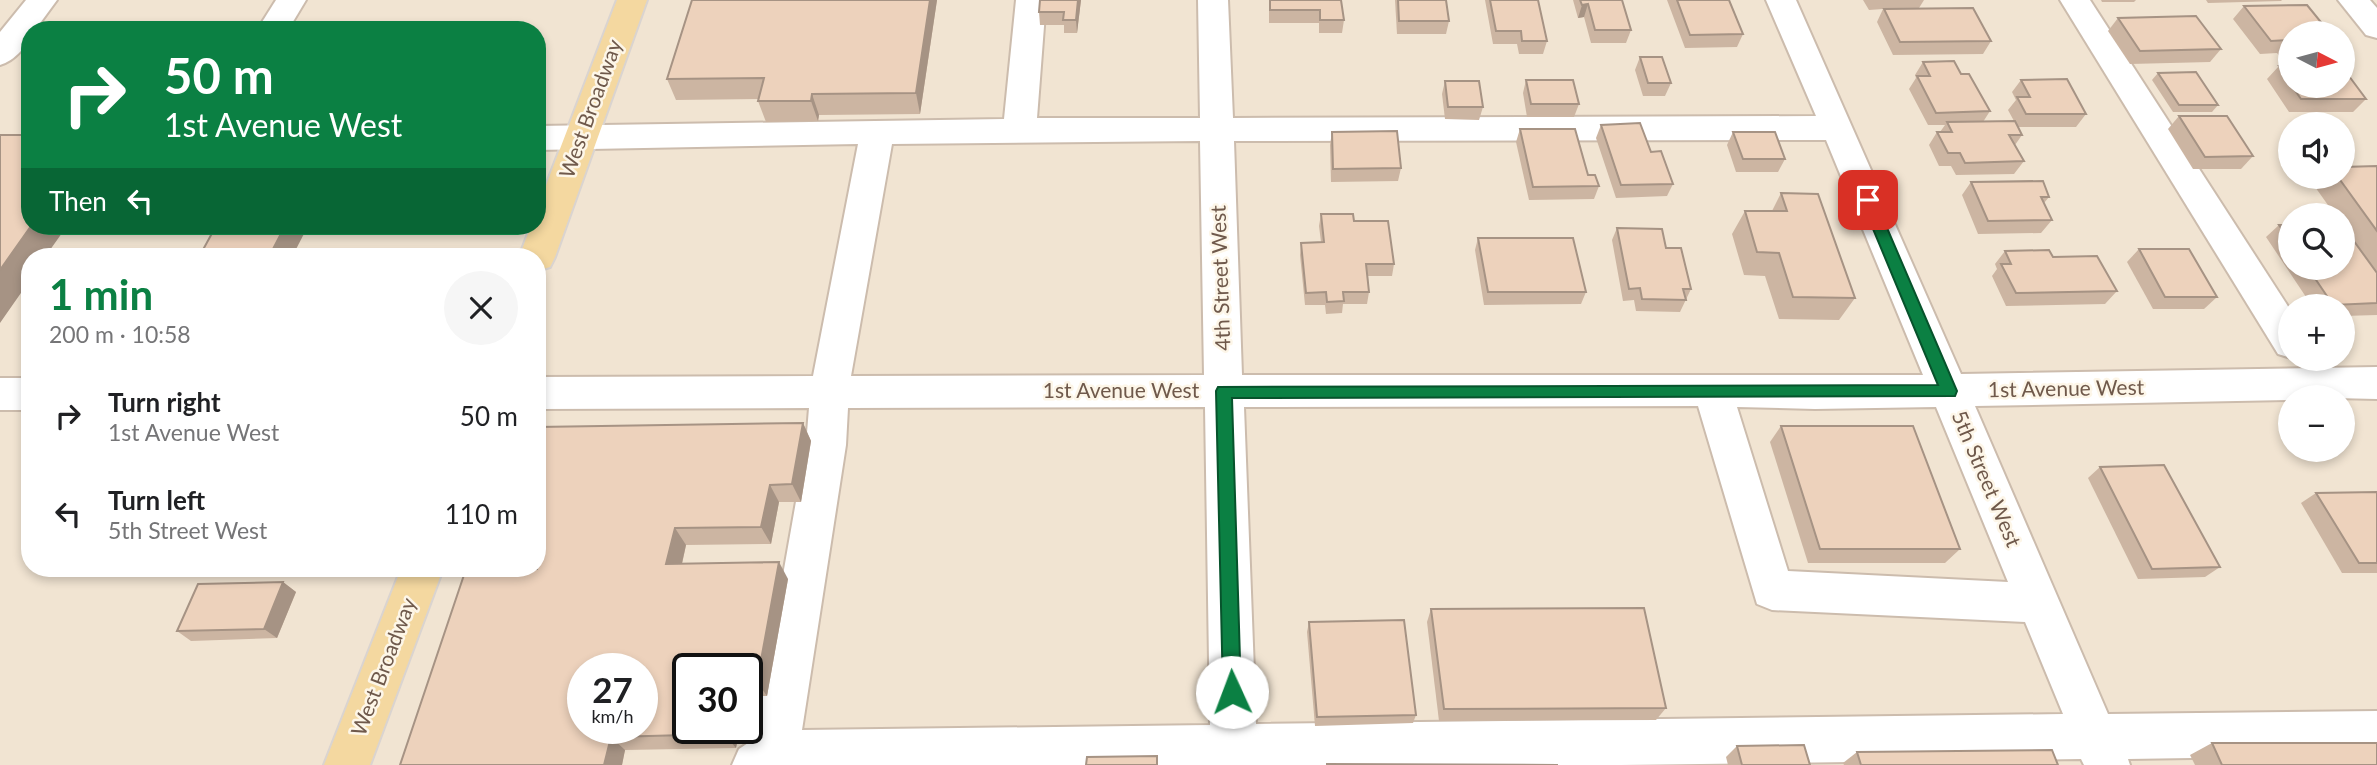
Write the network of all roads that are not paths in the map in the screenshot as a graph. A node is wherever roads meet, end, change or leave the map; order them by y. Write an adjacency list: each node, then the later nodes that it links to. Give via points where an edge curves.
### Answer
1 (42, 0): 9 (street)
2 (291, 0): 10 (street)
3 (632, 0): 19 (main road, West Broadway)
4 (1031, 0): 16 (street)
5 (1213, 0): 15 (street, 4th Street West)
6 (1781, 0): 14 (street, 5th Street West)
7 (2076, 0): 21 (street)
8 (2353, 0): 12 (street)
9 (26, 21)
10 (278, 21)
11 (21, 27): 13 (street)
12 (2377, 28)
13 (0, 54)
14 (1838, 128): 15 (street); 26 (street, 5th Street West)
15 (1216, 129): 16 (street); 25 (street, 4th Street West)
16 (1020, 130): 17 (street)
17 (877, 133): 19 (street); 27 (street)
18 (546, 138): 19 (street)
19 (580, 138): 20 (main road, West Broadway)
20 (546, 232)
21 (2278, 322)
22 (2309, 372): 23 (street, 1st Avenue West); 26 (street, 1st Avenue West)
23 (2377, 383)
24 (1713, 390): 25 (street, 1st Avenue West); 26 (street, 1st Avenue West); 32 (street, via 1772,590)
25 (1224, 391): 27 (street, 1st Avenue West); 35 (street, 4th Street West)
26 (1949, 391): 32 (street, 5th Street West)
27 (829, 392): 28 (street, 1st Avenue West); 36 (street, via 826,445)
28 (546, 393)
29 (0, 394): 30 (street)
30 (21, 394)
31 (419, 577): 37 (main road, West Broadway)
32 (2038, 603): 34 (street, 5th Street West)
33 (2377, 733): 34 (street)
34 (2101, 750): 35 (street)
35 (1234, 756): 36 (street)
36 (765, 759)
37 (346, 765)

